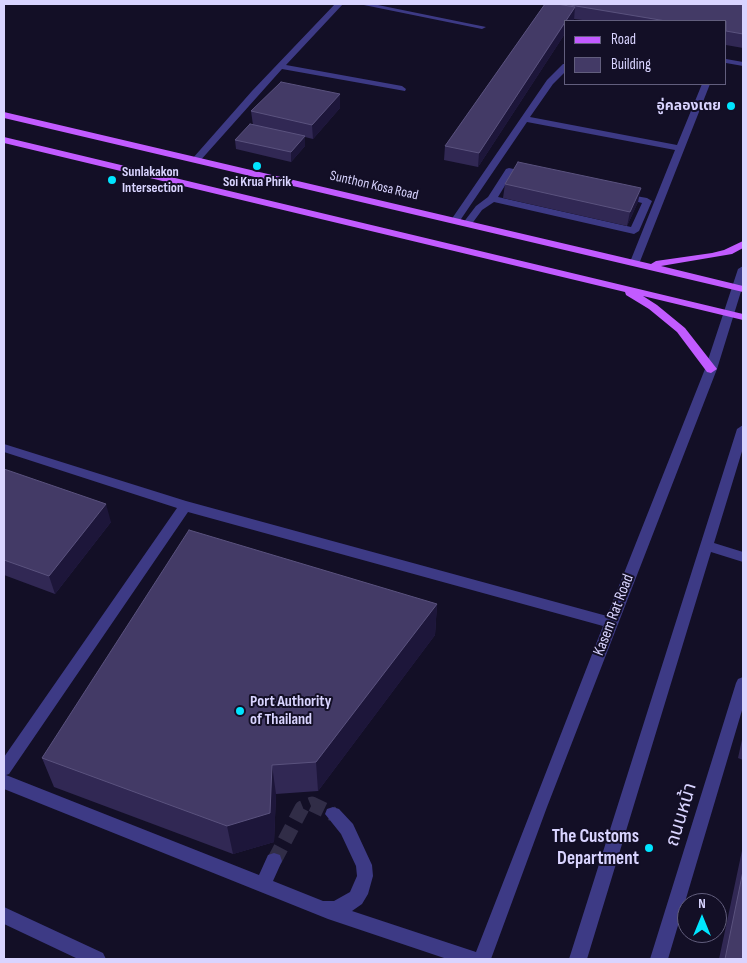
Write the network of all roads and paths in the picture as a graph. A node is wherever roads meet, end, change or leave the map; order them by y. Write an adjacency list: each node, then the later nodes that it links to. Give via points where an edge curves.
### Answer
1 (339, 4): 6 (street)
2 (363, 4): 3 (street)
3 (482, 27)
4 (727, 61): 5 (street)
5 (743, 64)
6 (281, 66): 9 (street); 14 (street)
7 (564, 68): 11 (street)
8 (706, 85): 13 (street)
9 (402, 89)
10 (4, 115): 14 (main road, Sunthon Kosa Road)
11 (524, 119): 13 (street); 18 (street)
12 (4, 140): 24 (main road)
13 (679, 148): 21 (street)
14 (196, 160): 18 (main road, Sunthon Kosa Road)
15 (537, 177): 17 (street, via 509,171)
16 (610, 193): 17 (street, via 647,200 634,230)
17 (492, 199): 19 (street, via 479,208)
18 (456, 220): 19 (main road, Sunthon Kosa Road)
19 (468, 223): 21 (main road, Sunthon Kosa Road)
20 (743, 244): 22 (main road, via 728,252 695,260)
21 (634, 262): 22 (main road, Sunthon Kosa Road)
22 (646, 265): 25 (main road, Sunthon Kosa Road)
23 (743, 269): 25 (street, Kasem Rat Road)
24 (618, 286): 26 (main road); 28 (main road, via 653,307 681,330)
25 (740, 288): 26 (street, Kasem Rat Road)
26 (729, 314): 27 (main road); 28 (street, Kasem Rat Road)
27 (743, 317)
28 (711, 369): 34 (street, Kasem Rat Road)
29 (743, 429): 32 (street)
30 (4, 448): 31 (street)
31 (186, 506): 34 (street); 36 (street)
32 (707, 546): 33 (street); 46 (street)
33 (743, 556)
34 (611, 623): 45 (street, Kasem Rat Road)
35 (743, 683): 47 (street, ถนนหน้า)
36 (4, 769)
37 (4, 782): 40 (street)
38 (333, 814): 41 (street, via 347,829 364,865 365,876 356,898 340,907)
39 (274, 861): 40 (street)
40 (263, 884): 41 (street)
41 (323, 909): 44 (street)
42 (4, 915): 43 (street)
43 (97, 959)
44 (472, 959)
45 (482, 959)
46 (578, 959)
47 (659, 959)

